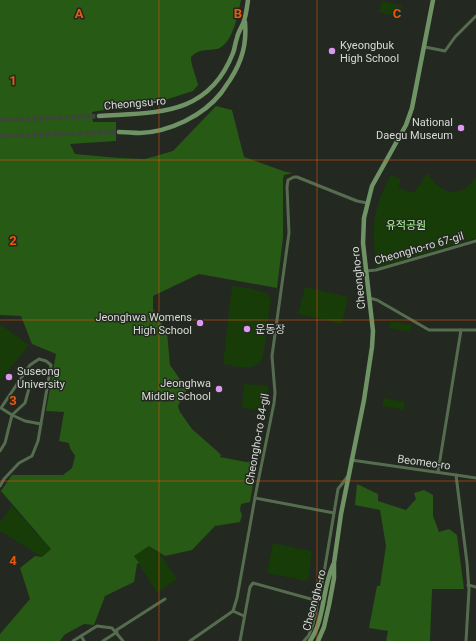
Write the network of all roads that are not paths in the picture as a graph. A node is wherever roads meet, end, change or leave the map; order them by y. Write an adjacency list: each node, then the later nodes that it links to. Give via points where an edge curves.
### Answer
1 (248, 0): 4 (main road, Cheongsu-ro)
2 (433, 0): 5 (main road, Cheongho-ro)
3 (476, 16): 5 (street, via 445,51)
4 (244, 20): 6 (main road, Cheongsu-ro, via 227,68 200,97 189,104 165,111); 7 (main road, Cheongsu-ro, via 246,37 237,69 212,103 200,113 170,127 141,133)
5 (425, 47): 8 (main road, Cheongho-ro, via 406,125 372,186)
6 (99, 116)
7 (119, 132)
8 (367, 203): 10 (main road, Cheongho-ro, via 363,230); 27 (street, Cheongho-ro 84-gil, via 297,177 288,180 289,233 272,356 274,403)
9 (476, 241): 10 (street, Cheongho-ro 67-gil)
10 (366, 271): 11 (main road, Cheongho-ro)
11 (369, 298): 12 (street, via 378,300 429,330); 19 (main road, Cheongho-ro, via 372,347)
12 (461, 330): 13 (street); 20 (street)
13 (476, 330)
14 (31, 381): 16 (street, via 25,403)
15 (0, 409): 16 (street); 17 (street, via 30,365 39,359 46,361 51,364)
16 (12, 415): 17 (street); 18 (street, via 5,443)
17 (41, 424): 25 (street, via 32,456 19,464)
18 (0, 451)
19 (351, 460): 20 (street, Beomeo-ro); 23 (main road, Cheongho-ro)
20 (438, 472): 21 (street, Beomeo-ro)
21 (456, 475): 24 (street); 30 (street, Beomeo-ro)
22 (0, 476): 25 (street)
23 (348, 476): 28 (street, via 338,489); 29 (main road, Cheongho-ro)
24 (476, 478)
25 (4, 479): 26 (street)
26 (0, 486)
27 (255, 498): 28 (street); 34 (street, Cheongho-ro 84-gil)
28 (334, 513): 33 (street)
29 (334, 563): 45 (main road, Cheongho-ro, via 328,577 318,627); 46 (main road, Cheongho-ro, via 327,616)
30 (468, 585): 31 (street); 47 (street, Beomeo-ro)
31 (476, 586)
32 (165, 598): 36 (street)
33 (318, 601): 35 (street, via 253,583); 44 (street, via 311,631)
34 (233, 611): 35 (street); 42 (street)
35 (244, 616): 43 (street)
36 (116, 631): 37 (street, via 97,626); 40 (street); 41 (street)
37 (81, 636): 38 (street); 39 (street)
38 (73, 641)
39 (84, 641)
40 (103, 641)
41 (123, 641)
42 (190, 641)
43 (240, 641)
44 (304, 641)
45 (310, 641)
46 (318, 641)
47 (466, 641)

